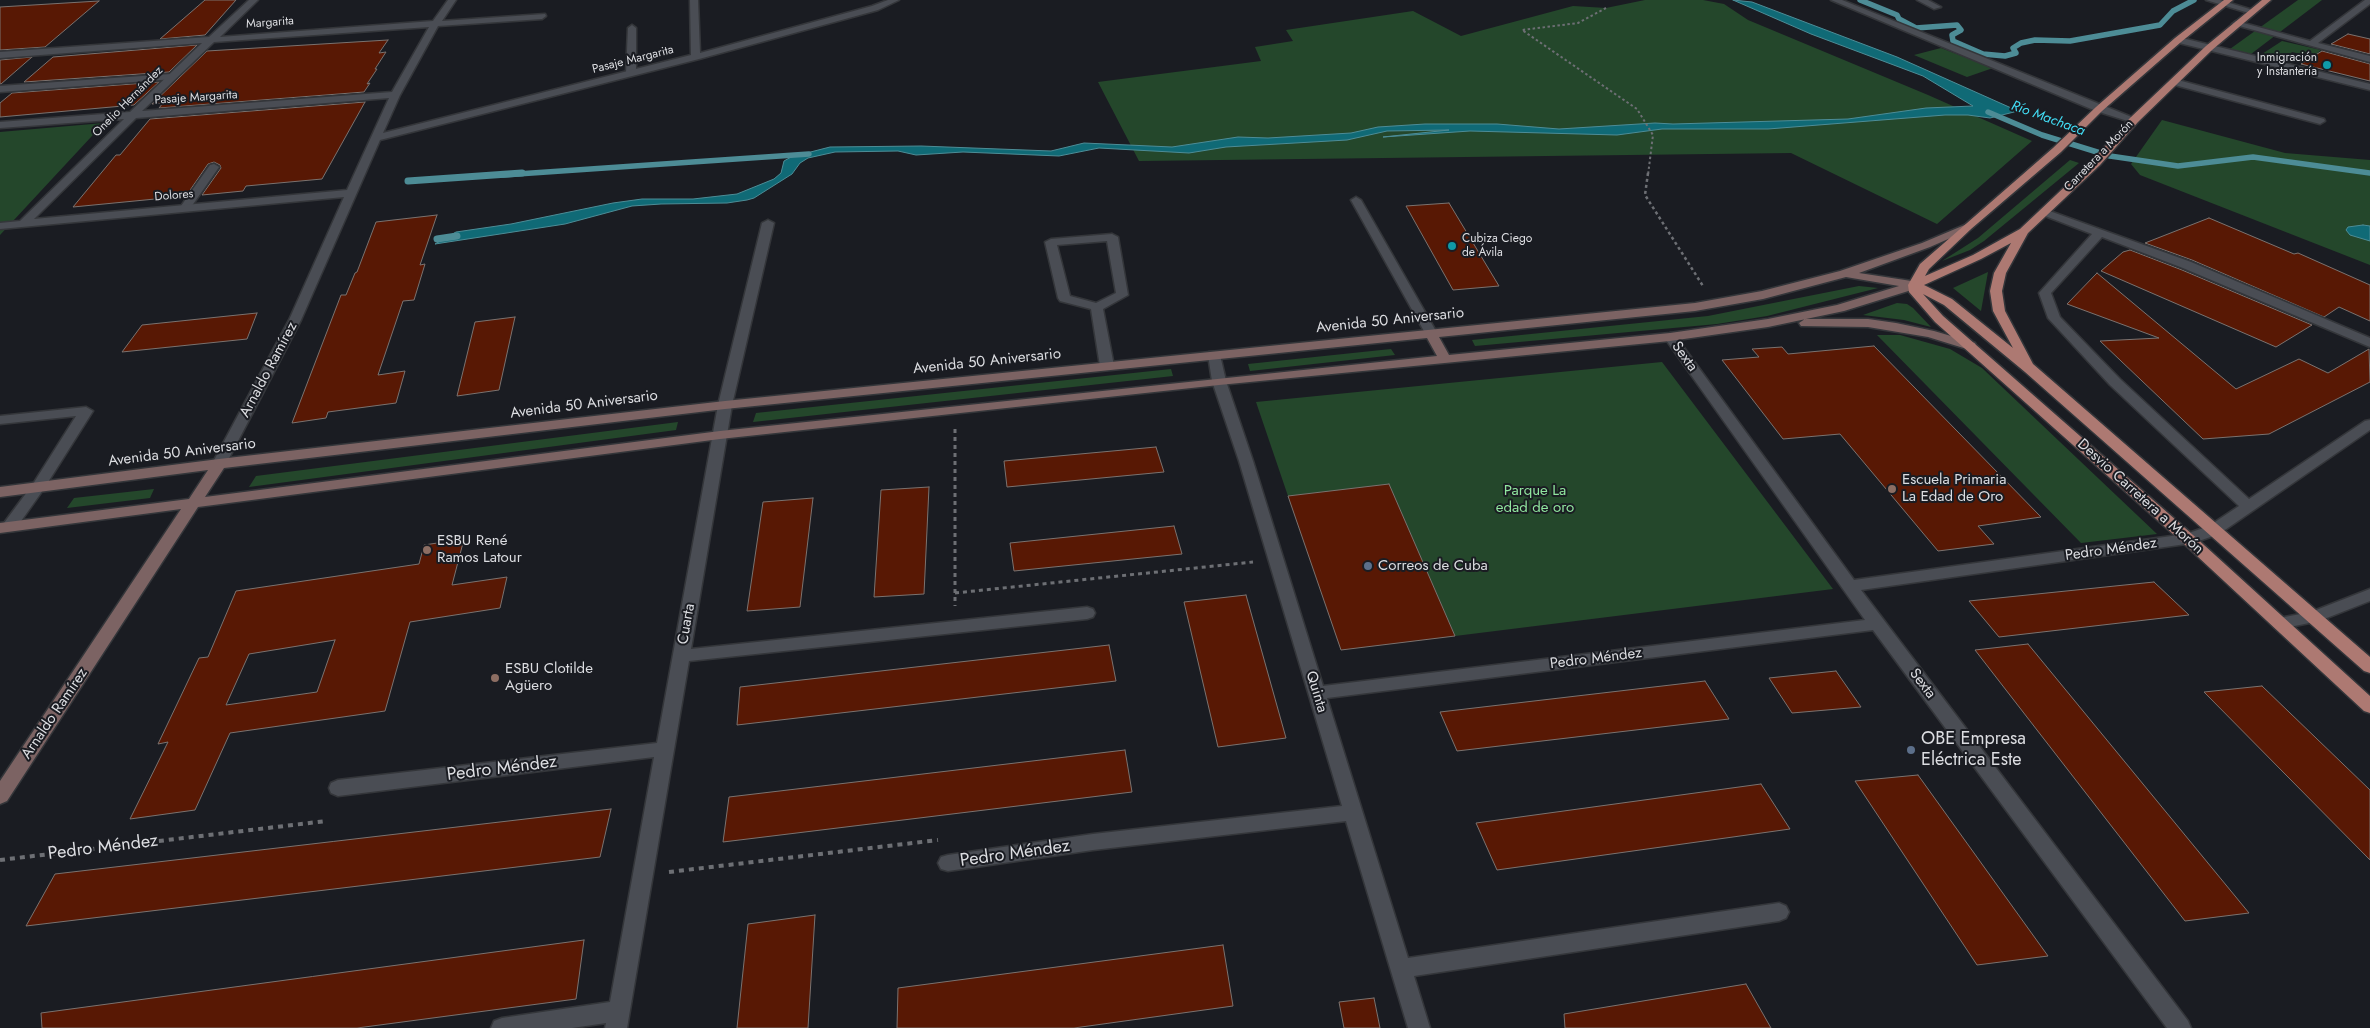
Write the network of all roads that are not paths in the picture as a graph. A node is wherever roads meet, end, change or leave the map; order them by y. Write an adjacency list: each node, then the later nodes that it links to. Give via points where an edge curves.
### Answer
1 (254, 0): 17 (street, Onelio Hernández)
2 (452, 0): 14 (street, Arnaldo Ramírez)
3 (694, 0): 22 (street)
4 (895, 0): 22 (street, Pasaje Margarita)
5 (1835, 0): 30 (street)
6 (1921, 0): 11 (street)
7 (2210, 0): 10 (street)
8 (2267, 0): 12 (main road, Carretera a Morón)
9 (2370, 0): 19 (street)
10 (2226, 2): 12 (street); 18 (main road)
11 (1937, 7)
12 (2252, 11): 15 (main road, Carretera a Morón)
13 (542, 16): 14 (street, Margarita)
14 (435, 24): 17 (street, Margarita); 29 (street, Arnaldo Ramírez)
15 (2236, 24): 19 (street); 20 (main road, Carretera a Morón)
16 (632, 28): 24 (street)
17 (209, 40): 21 (street, Margarita); 25 (street, Onelio Hernández)
18 (2178, 40): 20 (street); 30 (main road)
19 (2311, 44): 23 (street)
20 (2209, 48): 26 (main road, Carretera a Morón); 27 (street)
21 (0, 55)
22 (696, 57): 24 (street, Pasaje Margarita)
23 (2370, 60)
24 (631, 74): 35 (street, Pasaje Margarita)
25 (171, 77): 28 (street); 31 (street, Onelio Hernández)
26 (2174, 82): 32 (main road, Carretera a Morón); 33 (street)
27 (2370, 87)
28 (0, 88)
29 (395, 95): 31 (street, Pasaje Margarita); 35 (street, Arnaldo Ramírez)
30 (2099, 109): 32 (street); 44 (main road, via 2057,150)
31 (133, 115): 34 (street, Pasaje Margarita); 42 (street, Onelio Hernández)
32 (2134, 120): 40 (main road, Carretera a Morón, via 2096,163)
33 (2320, 121)
34 (0, 125)
35 (375, 138): 37 (street, Arnaldo Ramírez)
36 (214, 167): 39 (street)
37 (351, 193): 39 (street, Dolores); 64 (street, Arnaldo Ramírez, via 295,320)
38 (1356, 200): 51 (street)
39 (185, 208): 42 (street, Dolores)
40 (2044, 212): 45 (main road, Carretera a Morón); 46 (street)
41 (768, 223): 60 (street, Cuarta)
42 (23, 224): 43 (street, Dolores)
43 (0, 226)
44 (1967, 226): 47 (main road, Avenida 50 Aniversario, via 1926,245); 48 (main road, via 1924,267)
45 (2024, 231): 48 (main road, Carretera a Morón, via 1977,257); 58 (main road, via 2000,273 1996,291 1999,310)
46 (2100, 232): 53 (street, via 2187,265); 68 (street, via 2045,293 2054,318 2115,382)
47 (1844, 274): 48 (main road); 51 (main road, Avenida 50 Aniversario, via 1714,304)
48 (1914, 285): 50 (main road, via 1840,308); 54 (main road, Desvio Carretera a Morón, via 1922,302); 58 (main road, Desvio Carretera a Morón, via 1948,302)
49 (1097, 307): 49 (street, via 1122,295 1112,237 1051,242 1064,298); 57 (street)
50 (1768, 324): 52 (main road); 54 (main road, via 1868,323 1930,334)
51 (1432, 334): 55 (main road, Avenida 50 Aniversario); 56 (main road)
52 (1670, 337): 56 (main road); 72 (street, Sexta)
53 (2370, 343)
54 (1970, 346): 71 (main road, Desvio Carretera a Morón)
55 (1214, 355): 57 (main road, Avenida 50 Aniversario); 59 (street, Quinta)
56 (1445, 359): 59 (main road)
57 (1107, 366): 60 (main road, Avenida 50 Aniversario)
58 (2030, 369): 70 (main road, Desvio Carretera a Morón)
59 (1220, 381): 63 (main road); 80 (street, Quinta)
60 (725, 405): 63 (street, Cuarta); 64 (main road, Avenida 50 Aniversario)
61 (0, 420): 65 (street, via 86,411)
62 (2370, 424): 68 (street, Pedro Méndez)
63 (720, 435): 67 (main road); 78 (street, Cuarta)
64 (219, 464): 65 (main road, Avenida 50 Aniversario); 67 (main road, Arnaldo Ramírez)
65 (38, 487): 66 (main road, Avenida 50 Aniversario); 69 (street)
66 (0, 492)
67 (195, 502): 69 (main road); 83 (main road, Arnaldo Ramírez)
68 (2249, 507): 70 (street, Pedro Méndez)
69 (4, 527)
70 (2214, 530): 71 (street, Pedro Méndez); 75 (main road, Desvio Carretera a Morón)
71 (2188, 540): 72 (street, Pedro Méndez); 76 (main road, Desvio Carretera a Morón)
72 (1849, 586): 77 (street, Sexta)
73 (2370, 596): 75 (street)
74 (1087, 612): 78 (street)
75 (2313, 617): 76 (street); 79 (main road, Desvio Carretera a Morón)
76 (2280, 623): 81 (main road, Desvio Carretera a Morón)
77 (1877, 624): 80 (street, Pedro Méndez); 93 (street, Sexta)
78 (682, 656): 82 (street, Cuarta)
79 (2370, 667)
80 (1316, 693): 86 (street, Quinta)
81 (2370, 706)
82 (665, 749): 84 (street, Pedro Méndez); 90 (street, Cuarta)
83 (6, 779): 85 (main road, Arnaldo Ramírez)
84 (338, 788)
85 (0, 796)
86 (1353, 812): 87 (street, Pedro Méndez, via 1093,842); 89 (street, Quinta)
87 (948, 863)
88 (1779, 912): 89 (street)
89 (1402, 968): 92 (street, Quinta)
90 (618, 1020): 91 (street)
91 (502, 1028)
92 (1420, 1028)
93 (2180, 1028)

